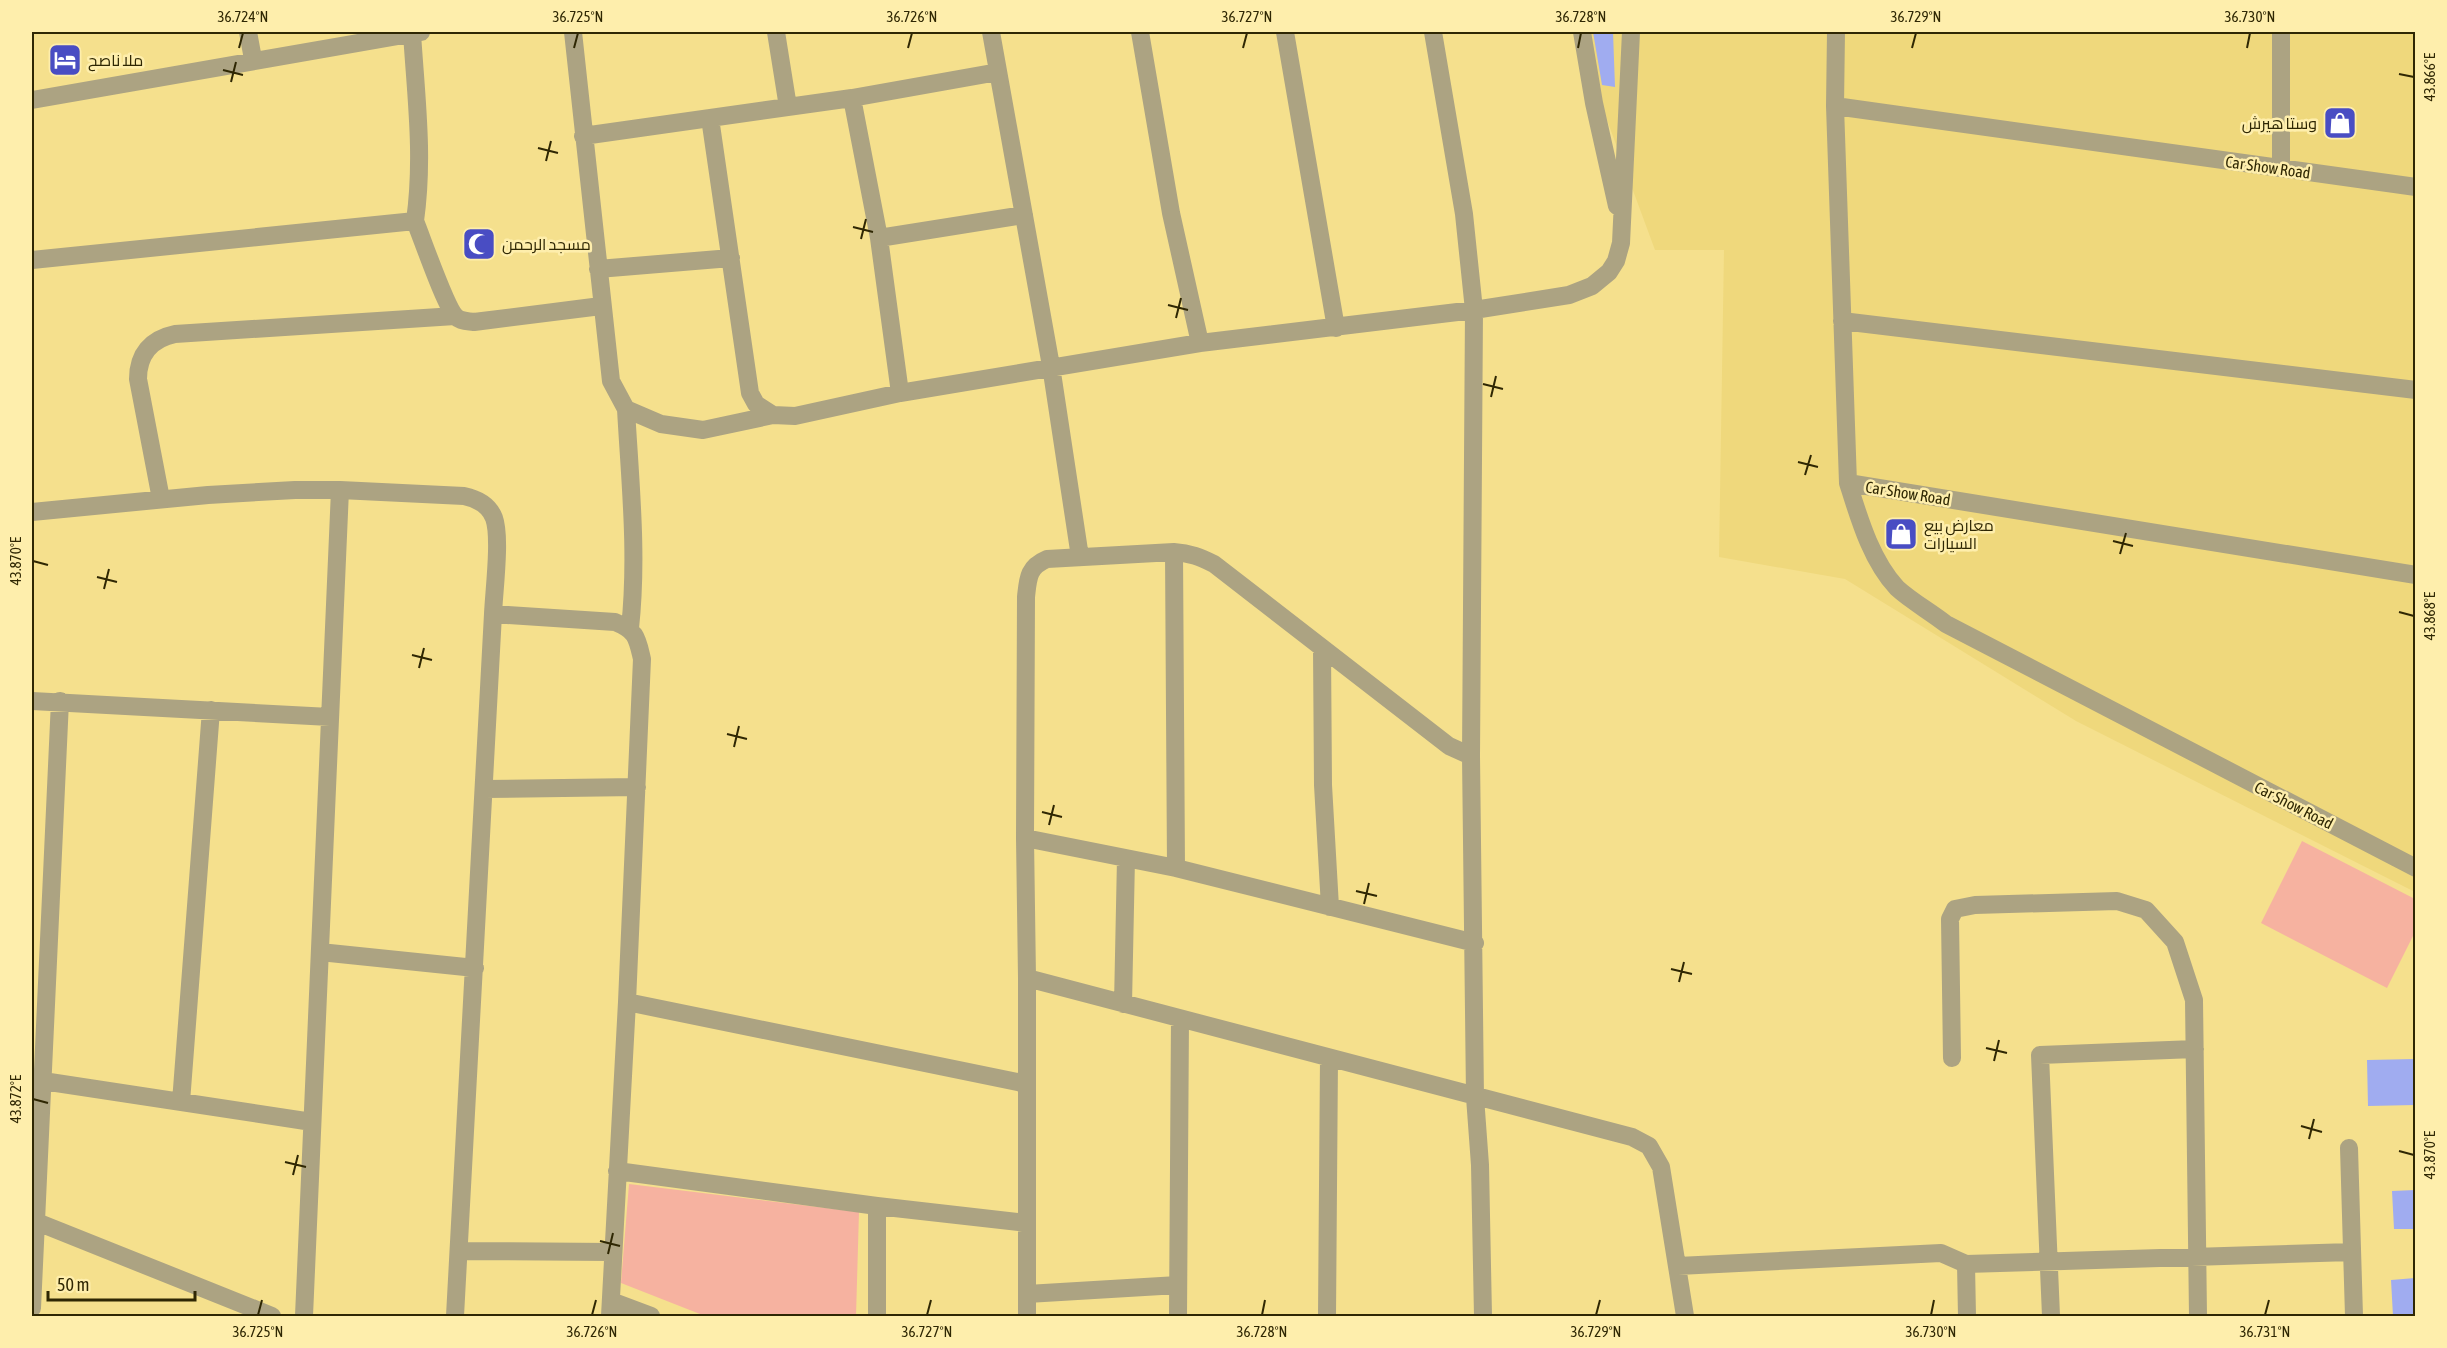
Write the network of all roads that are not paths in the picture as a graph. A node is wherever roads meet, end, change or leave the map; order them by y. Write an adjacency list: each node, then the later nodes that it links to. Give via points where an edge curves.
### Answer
1 (248, 32): 13 (street)
2 (573, 32): 20 (street)
3 (777, 32): 18 (street)
4 (991, 32): 14 (street)
5 (1140, 32): 35 (street, via 1171,213)
6 (1286, 32): 34 (street)
7 (1433, 32): 31 (street, via 1464,214)
8 (1582, 32): 25 (street)
9 (1631, 32): 25 (street)
10 (1836, 32): 17 (street)
11 (2281, 32): 21 (street)
12 (407, 33): 13 (street); 24 (street, via 420,150)
13 (253, 59): 16 (street)
14 (998, 72): 15 (street); 23 (street)
15 (852, 98): 18 (street); 26 (street)
16 (32, 100)
17 (1835, 106): 21 (street, Car Show Road); 33 (street)
18 (788, 107): 19 (street)
19 (710, 118): 20 (street); 27 (street)
20 (583, 136): 29 (street)
21 (2281, 168): 22 (street, Car Show Road)
22 (2415, 187)
23 (1024, 216): 26 (street); 36 (street)
24 (415, 221): 28 (street); 32 (street)
25 (1622, 229): 31 (street, via 1616,261 1592,286 1569,295)
26 (879, 238): 38 (street)
27 (730, 258): 29 (street); 40 (street, via 750,393 756,404)
28 (32, 260)
29 (598, 269): 30 (street)
30 (602, 306): 32 (street, via 474,322); 39 (street, via 610,381)
31 (1474, 310): 34 (street); 55 (street)
32 (455, 316): 43 (street, via 175,334 157,340 140,360 138,379)
33 (1842, 321): 37 (street); 41 (street)
34 (1336, 328): 35 (street)
35 (1200, 342): 36 (street)
36 (1051, 366): 38 (street); 46 (street)
37 (2415, 390)
38 (900, 393): 40 (street, via 795,416)
39 (626, 408): 40 (street, via 661,424 703,430); 49 (street, via 633,521)
40 (773, 415)
41 (1848, 483): 47 (street, Car Show Road); 61 (street, Car Show Road, via 1877,559 1898,588 1946,624)
42 (340, 490): 43 (street); 48 (street, via 464,496 485,505 496,525); 54 (street)
43 (161, 499): 44 (street)
44 (32, 512)
45 (1174, 552): 46 (street); 50 (street, via 1190,553 1214,564); 60 (street)
46 (1080, 557): 58 (street, via 1047,559 1035,564 1028,575)
47 (2415, 574)
48 (493, 614): 49 (street, via 615,622); 57 (street)
49 (630, 628): 56 (street, via 638,639 642,659)
50 (1322, 649): 55 (street, via 1449,746); 62 (street, via 1323,785)
51 (32, 701): 52 (street)
52 (60, 701): 53 (street); 66 (street)
53 (211, 710): 54 (street); 77 (street)
54 (330, 717): 64 (street)
55 (1471, 756): 63 (street)
56 (637, 787): 57 (street); 68 (street)
57 (484, 789): 65 (street)
58 (1024, 838): 59 (street); 67 (street)
59 (1126, 858): 60 (street); 69 (street)
60 (1176, 868): 62 (street)
61 (2415, 868)
62 (1330, 907): 63 (street)
63 (1475, 943): 76 (street)
64 (320, 952): 65 (street); 78 (street)
65 (474, 968): 84 (street)
66 (40, 975): 74 (street)
67 (1027, 978): 69 (street); 75 (street)
68 (627, 1002): 75 (street); 80 (street)
69 (1123, 1004): 70 (street)
70 (1180, 1019): 73 (street); 91 (street)
71 (2195, 1049): 72 (street, via 2194,1000 2175,942 2146,910 2117,901 1986,905 1955,909 1950,919); 87 (street); 88 (street, via 2040,1055)
72 (1952, 1058)
73 (1329, 1059): 76 (street); 102 (street)
74 (43, 1082): 77 (street); 82 (street)
75 (1028, 1084): 83 (street)
76 (1475, 1097): 90 (street, via 1586,1123 1649,1146 1661,1167); 103 (street)
77 (181, 1102): 78 (street)
78 (312, 1122): 96 (street)
79 (2349, 1148): 86 (street)
80 (617, 1171): 81 (street); 85 (street)
81 (878, 1206): 83 (street); 99 (street)
82 (37, 1222): 93 (street); 95 (street)
83 (1028, 1223): 92 (street)
84 (460, 1251): 85 (street); 97 (street)
85 (613, 1252): 94 (street)
86 (2352, 1252): 87 (street); 108 (street)
87 (2198, 1257): 88 (street); 107 (street)
88 (2049, 1262): 89 (street); 106 (street)
89 (1966, 1264): 90 (street, via 1941,1253); 105 (street)
90 (1678, 1266): 104 (street)
91 (1178, 1285): 92 (street); 101 (street)
92 (1028, 1294): 100 (street)
93 (32, 1308)
94 (610, 1309): 98 (street)
95 (272, 1317)
96 (304, 1317)
97 (455, 1317)
98 (651, 1317)
99 (877, 1317)
100 (1028, 1317)
101 (1178, 1317)
102 (1328, 1317)
103 (1483, 1317)
104 (1685, 1317)
105 (1967, 1317)
106 (2051, 1317)
107 (2198, 1317)
108 (2354, 1317)

